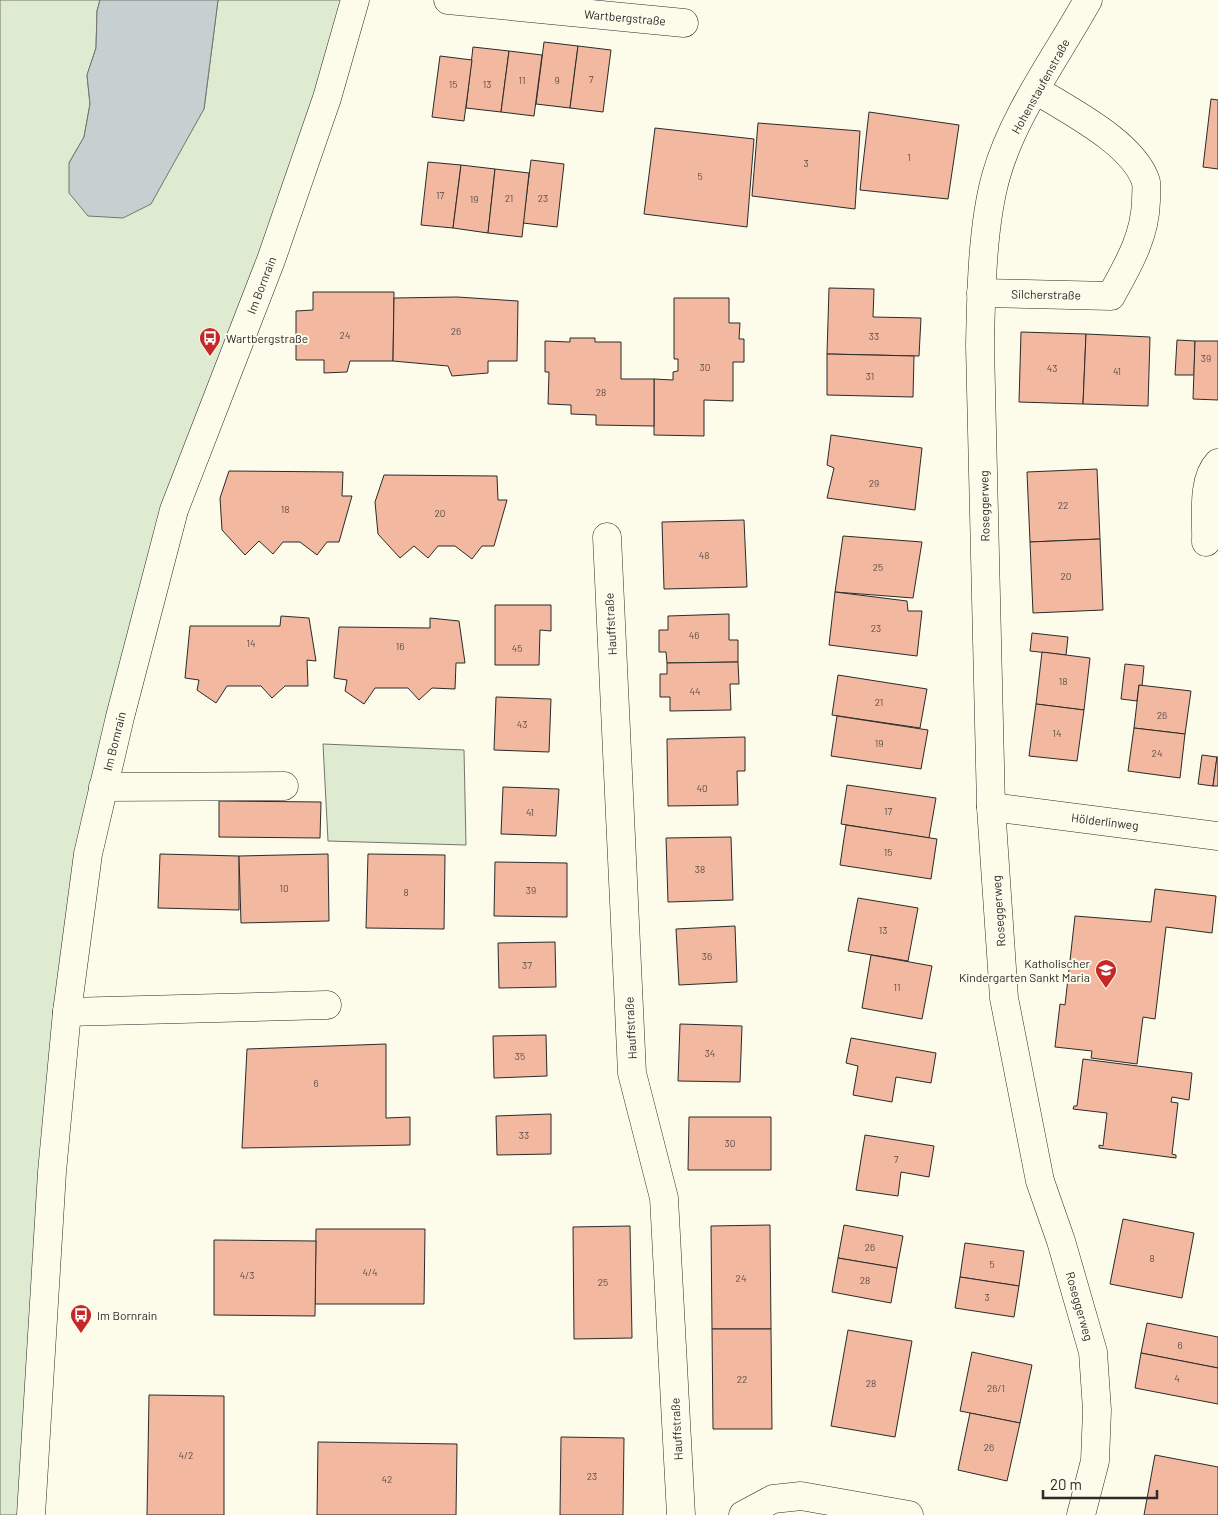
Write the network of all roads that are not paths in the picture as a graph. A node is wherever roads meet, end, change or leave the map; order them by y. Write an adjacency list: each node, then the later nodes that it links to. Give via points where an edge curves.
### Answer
1 (355, 0): 11 (street, Im Bornrain, via 327,98 271,260 174,510)
2 (448, 0): 4 (street, Wartbergstraße)
3 (1088, 0): 5 (street, Hohenstaufenstraße)
4 (684, 23)
5 (1036, 90): 6 (street, Hohenstaufenstraße, via 1014,130 996,176); 6 (street, Silcherstraße, via 1105,134 1133,158 1146,182 1145,219 1134,254 1111,296)
6 (981, 293): 12 (street, Roseggerweg)
7 (1218, 463): 9 (street, via 1213,468 1208,490)
8 (607, 537): 17 (street, Hauffstraße, via 632,1073 664,1198)
9 (1206, 542)
10 (284, 786): 11 (street)
11 (103, 787): 15 (street, Im Bornrain, via 88,854)
12 (992, 807): 13 (street, Hölderlinweg); 20 (street, Roseggerweg, via 1004,998 1025,1112 1040,1181 1093,1352 1097,1410 1094,1461)
13 (1218, 836)
14 (327, 1005): 15 (street)
15 (67, 1012): 16 (street, Im Bornrain, via 52,1172)
16 (31, 1515)
17 (681, 1515)
18 (743, 1515): 19 (street, via 773,1499 801,1496)
19 (909, 1515)
20 (1081, 1515)

